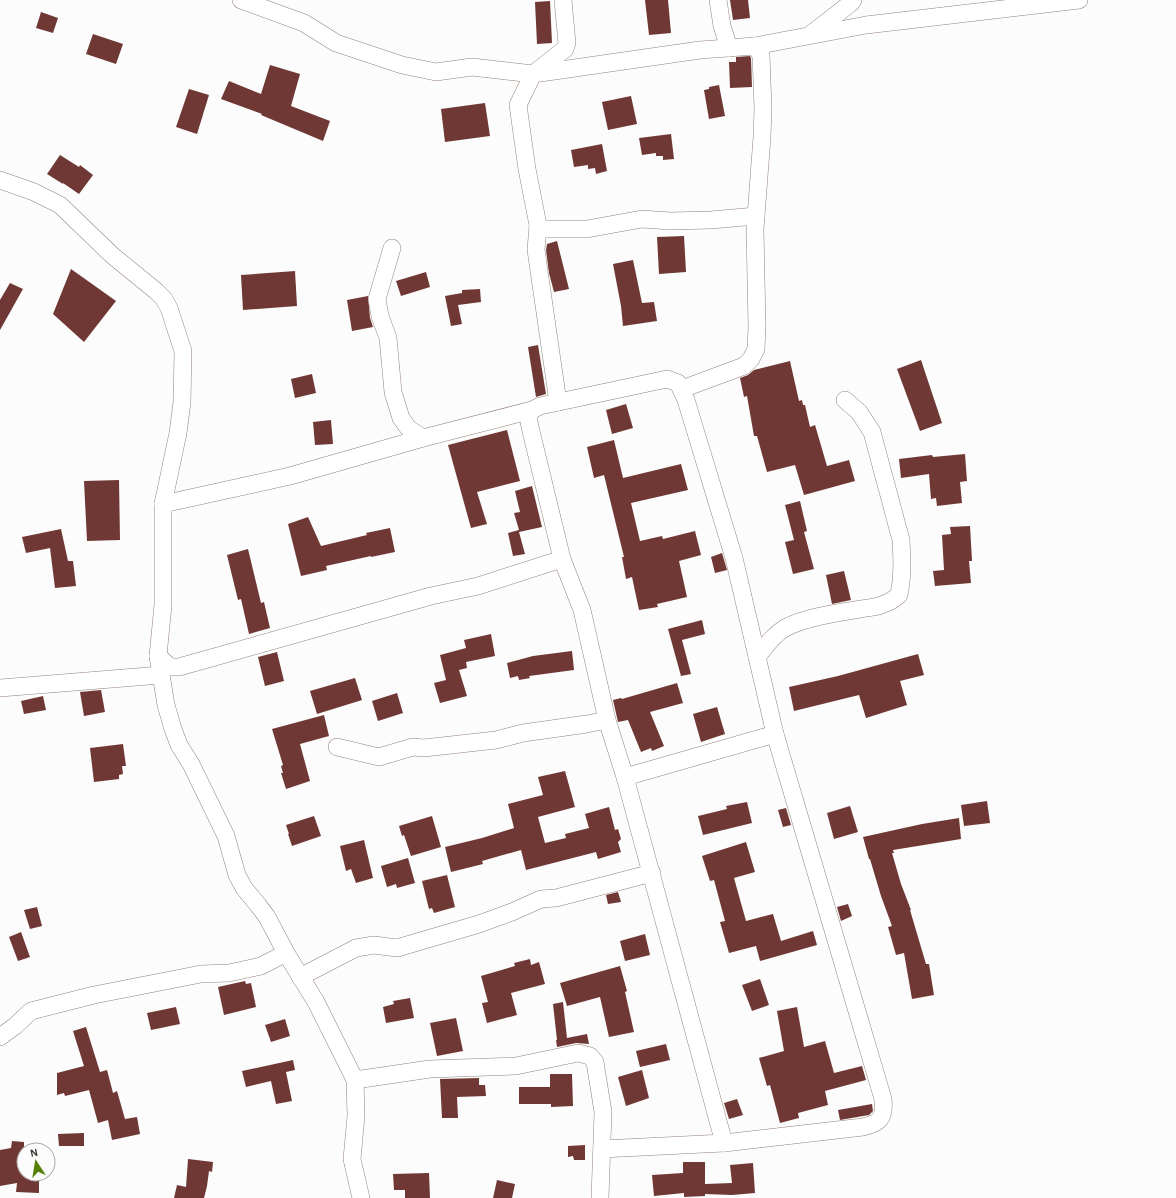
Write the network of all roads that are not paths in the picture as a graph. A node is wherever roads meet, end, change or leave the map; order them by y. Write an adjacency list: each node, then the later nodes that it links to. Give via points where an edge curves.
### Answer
1 (241, 0): 9 (street, via 304,23 336,43 402,65 436,72 472,67)
2 (563, 0): 9 (street, via 567,43 565,48)
3 (718, 0): 8 (street)
4 (853, 0): 6 (street)
5 (1079, 0): 6 (street, via 866,25)
6 (809, 35): 7 (street)
7 (755, 46): 8 (street); 11 (street, via 761,55 763,109)
8 (729, 48): 9 (street)
9 (533, 74): 12 (street, via 518,104)
10 (0, 180): 19 (street, via 60,205 113,256 156,291 169,308 183,351 182,402)
11 (756, 216): 12 (street, via 670,221 642,218 587,229 543,229); 14 (street, via 756,349 744,366)
12 (538, 225): 16 (street, via 536,250)
13 (392, 248): 18 (street, via 377,299 388,338 393,392 401,418 409,429)
14 (682, 390): 16 (street, via 678,383 668,379); 22 (street, via 734,558)
15 (845, 400): 22 (street, via 859,412 872,432 901,540 899,595 879,606 802,620 784,628 773,637)
16 (558, 402): 17 (street)
17 (532, 410): 18 (street); 20 (street, via 528,416 530,426)
18 (423, 438): 19 (street, via 290,476)
19 (164, 504): 21 (street, via 163,605)
20 (562, 559): 21 (street, via 478,586 431,596 179,667 170,666); 25 (street, via 582,610)
21 (158, 656): 23 (street)
22 (757, 657): 26 (street)
23 (161, 674): 24 (street); 30 (street, via 172,729 226,836 237,875 267,917)
24 (0, 688)
25 (607, 720): 27 (street, via 522,733 496,740 413,747 379,757); 28 (street)
26 (775, 734): 28 (street); 34 (street, via 883,1099 884,1110 881,1118 863,1127)
27 (337, 747)
28 (626, 777): 29 (street)
29 (652, 873): 31 (street, via 556,898 541,899 479,924 397,948 374,945 356,948); 34 (street)
30 (286, 953): 31 (street); 32 (street, via 261,966 229,973 201,974 94,995 31,1011)
31 (300, 977): 33 (street, via 316,1002)
32 (0, 1038)
33 (355, 1080): 35 (street, via 430,1070 516,1066 578,1054 590,1056 595,1062 603,1112); 36 (street, via 356,1116 352,1159)
34 (724, 1143): 35 (street)
35 (602, 1149): 37 (street)
36 (361, 1198)
37 (600, 1198)

